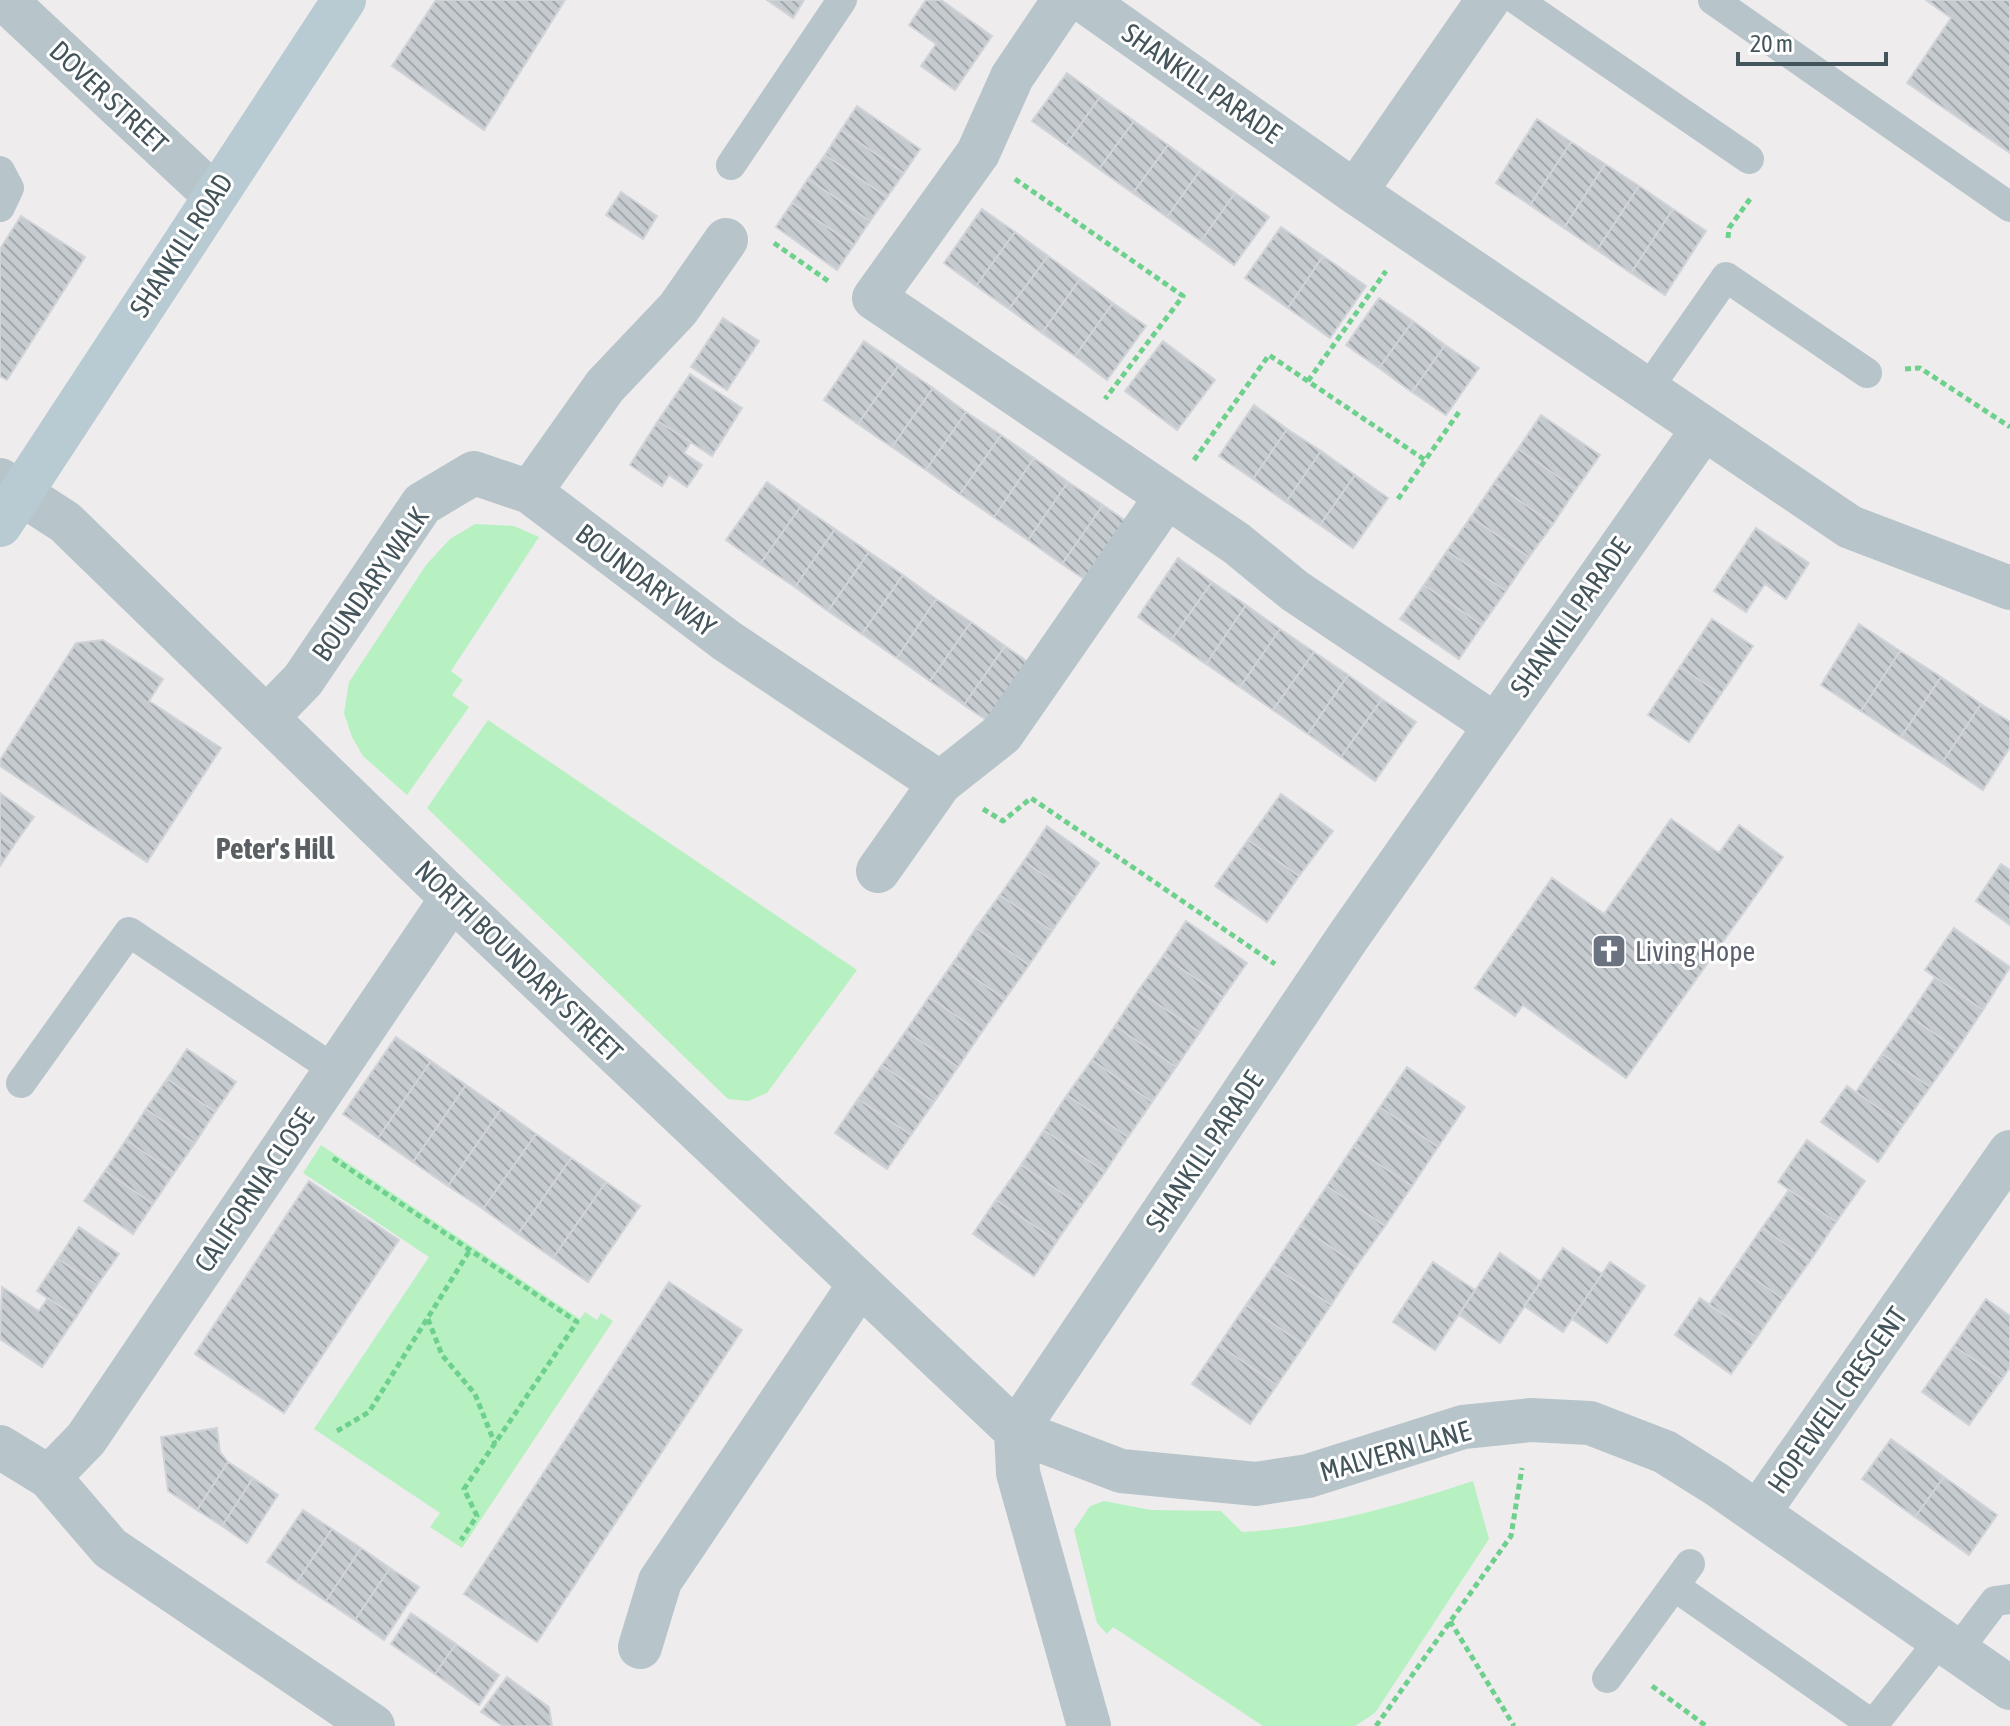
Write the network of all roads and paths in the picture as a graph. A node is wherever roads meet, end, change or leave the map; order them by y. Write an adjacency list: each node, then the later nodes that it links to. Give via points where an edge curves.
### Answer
1 (842, 0): 11 (lane)
2 (1064, 0): 9 (street, via 1012,77)
3 (1083, 0): 13 (street, SHANKILL PARADE)
4 (1488, 0): 13 (street)
5 (1517, 0): 10 (lane)
6 (1713, 0): 16 (lane)
7 (334, 4): 14 (main road, SHANKILL ROAD)
8 (5, 9): 14 (street, DOVER STREET)
9 (978, 153): 20 (street); 27 (path, via 1183,296)
10 (1749, 159): 19 (path, via 1753,194 1729,228)
11 (731, 165)
12 (0, 171): 15 (lane, via 9,188)
13 (1355, 192): 17 (street, SHANKILL PARADE)
14 (214, 195): 31 (main road, SHANKILL ROAD)
15 (0, 207)
16 (2010, 207)
17 (1415, 232): 22 (path); 23 (street, SHANKILL PARADE)
18 (726, 240): 20 (path, via 769,240 837,287); 29 (street, via 678,309 605,386)
19 (1726, 277): 21 (lane); 23 (lane)
20 (874, 298): 27 (street)
21 (1867, 373): 25 (path, via 1920,368)
22 (1308, 381): 28 (path); 30 (path, via 1269,355)
23 (1647, 390): 26 (street, SHANKILL PARADE)
24 (1459, 412): 28 (path)
25 (2010, 427)
26 (1704, 428): 33 (street, via 1850,527); 35 (street, SHANKILL PARADE)
27 (1077, 435): 30 (street)
28 (1425, 460): 32 (path)
29 (530, 492): 34 (street, BOUNDARY WALK, via 474,473 422,504 303,680); 36 (street, BOUNDARY WAY, via 727,641)
30 (1167, 496): 35 (street, via 1295,591); 36 (street, via 1002,734)
31 (7, 499): 34 (street, NORTH BOUNDARY STREET, via 65,522)
32 (1398, 499)
33 (2010, 588)
34 (268, 716): 38 (street, NORTH BOUNDARY STREET)
35 (1495, 725): 39 (street, SHANKILL PARADE)
36 (940, 783): 37 (street); 39 (path, via 1003,821 1031,798)
37 (878, 871)
38 (452, 898): 40 (street, CALIFORNIA CLOSE); 45 (street, NORTH BOUNDARY STREET)
39 (1312, 989): 49 (street, SHANKILL PARADE)
40 (335, 1070): 41 (lane, via 129,932); 42 (street, CALIFORNIA CLOSE)
41 (21, 1083)
42 (282, 1150): 44 (path, via 318,1172 331,1156); 52 (street, CALIFORNIA CLOSE, via 86,1439)
43 (2010, 1152): 53 (street, HOPEWELL CRESCENT)
44 (470, 1250): 46 (path); 50 (path, via 577,1322)
45 (860, 1284): 49 (street, NORTH BOUNDARY STREET); 58 (street, via 660,1581)
46 (428, 1318): 48 (path, via 369,1412); 50 (path, via 442,1355 475,1394)
47 (1531, 1420): 49 (street, MALVERN LANE, via 1463,1427 1308,1476 1256,1484 1121,1471); 53 (street, MALVERN LANE, via 1590,1423 1665,1452); 56 (path, via 1511,1536)
48 (337, 1431)
49 (1016, 1431): 62 (street, via 1018,1473)
50 (495, 1444): 54 (path, via 464,1489 477,1516)
51 (0, 1447): 52 (street)
52 (49, 1477): 61 (street, via 110,1548)
53 (1758, 1513): 57 (street, HOPEWELL CRESCENT)
54 (461, 1540)
55 (2010, 1599): 57 (lane, via 1995,1601)
56 (1450, 1621): 63 (path); 64 (path)
57 (1948, 1645): 59 (lane, via 1873,1725 1682,1575); 60 (street, HOPEWELL CRESCENT)
58 (640, 1647)
59 (1613, 1670): 65 (path)
60 (2010, 1688)
61 (373, 1726)
62 (1089, 1726)
63 (1376, 1726)
64 (1514, 1726)
65 (1706, 1726)

